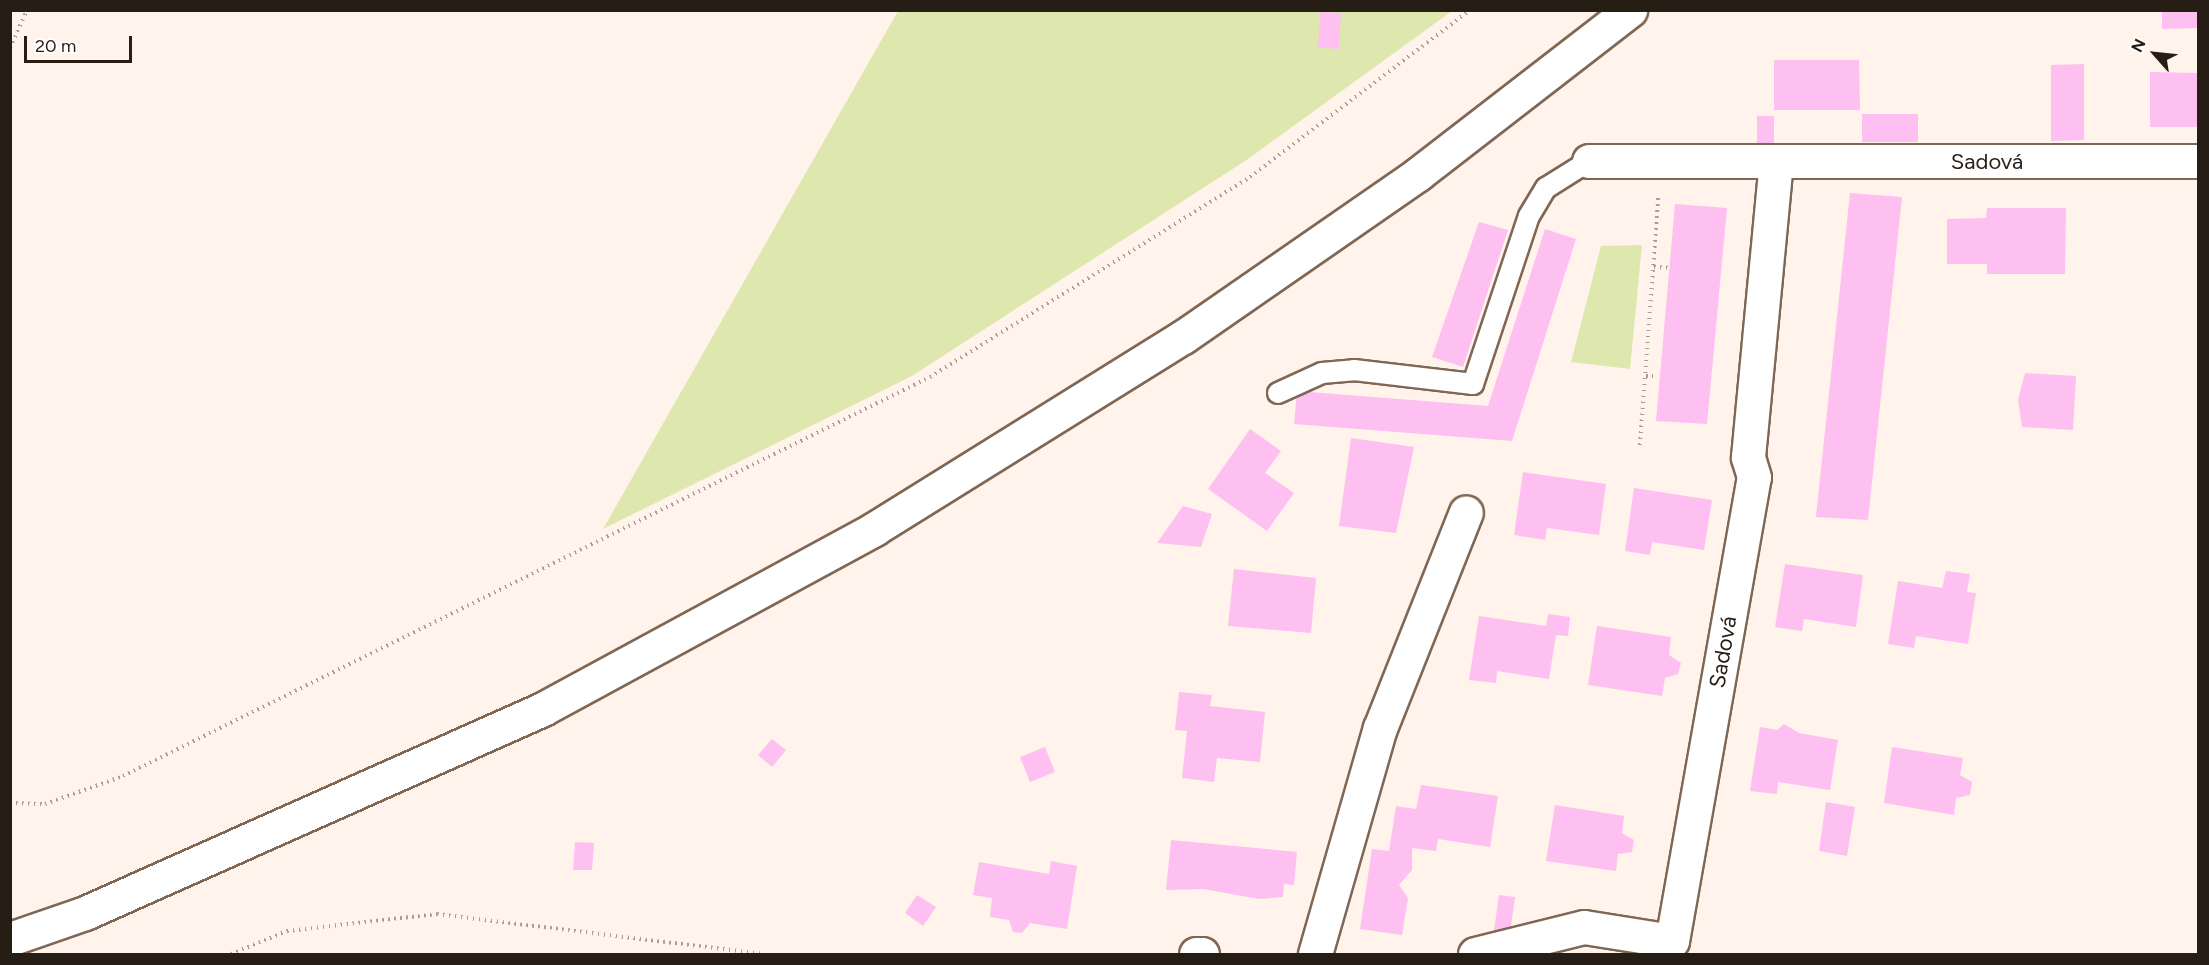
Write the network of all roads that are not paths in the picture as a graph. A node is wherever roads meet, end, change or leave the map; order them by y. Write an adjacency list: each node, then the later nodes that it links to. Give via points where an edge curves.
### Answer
1 (1630, 10): 7 (street, via 1418,174 1183,337 874,529 543,709 85,913)
2 (1589, 161): 4 (street, Sadová); 5 (lane, via 1546,188 1529,216 1473,384 1354,370 1322,373)
3 (2199, 161): 4 (street, Sadová)
4 (1776, 163): 8 (street, Sadová, via 1748,457 1754,477)
5 (1278, 393)
6 (1466, 512): 11 (street, via 1380,728)
7 (10, 939)
8 (1675, 947): 12 (street, Sadová, via 1584,927)
9 (1196, 954): 10 (street)
10 (1202, 954)
11 (1315, 954)
12 (1476, 954)

